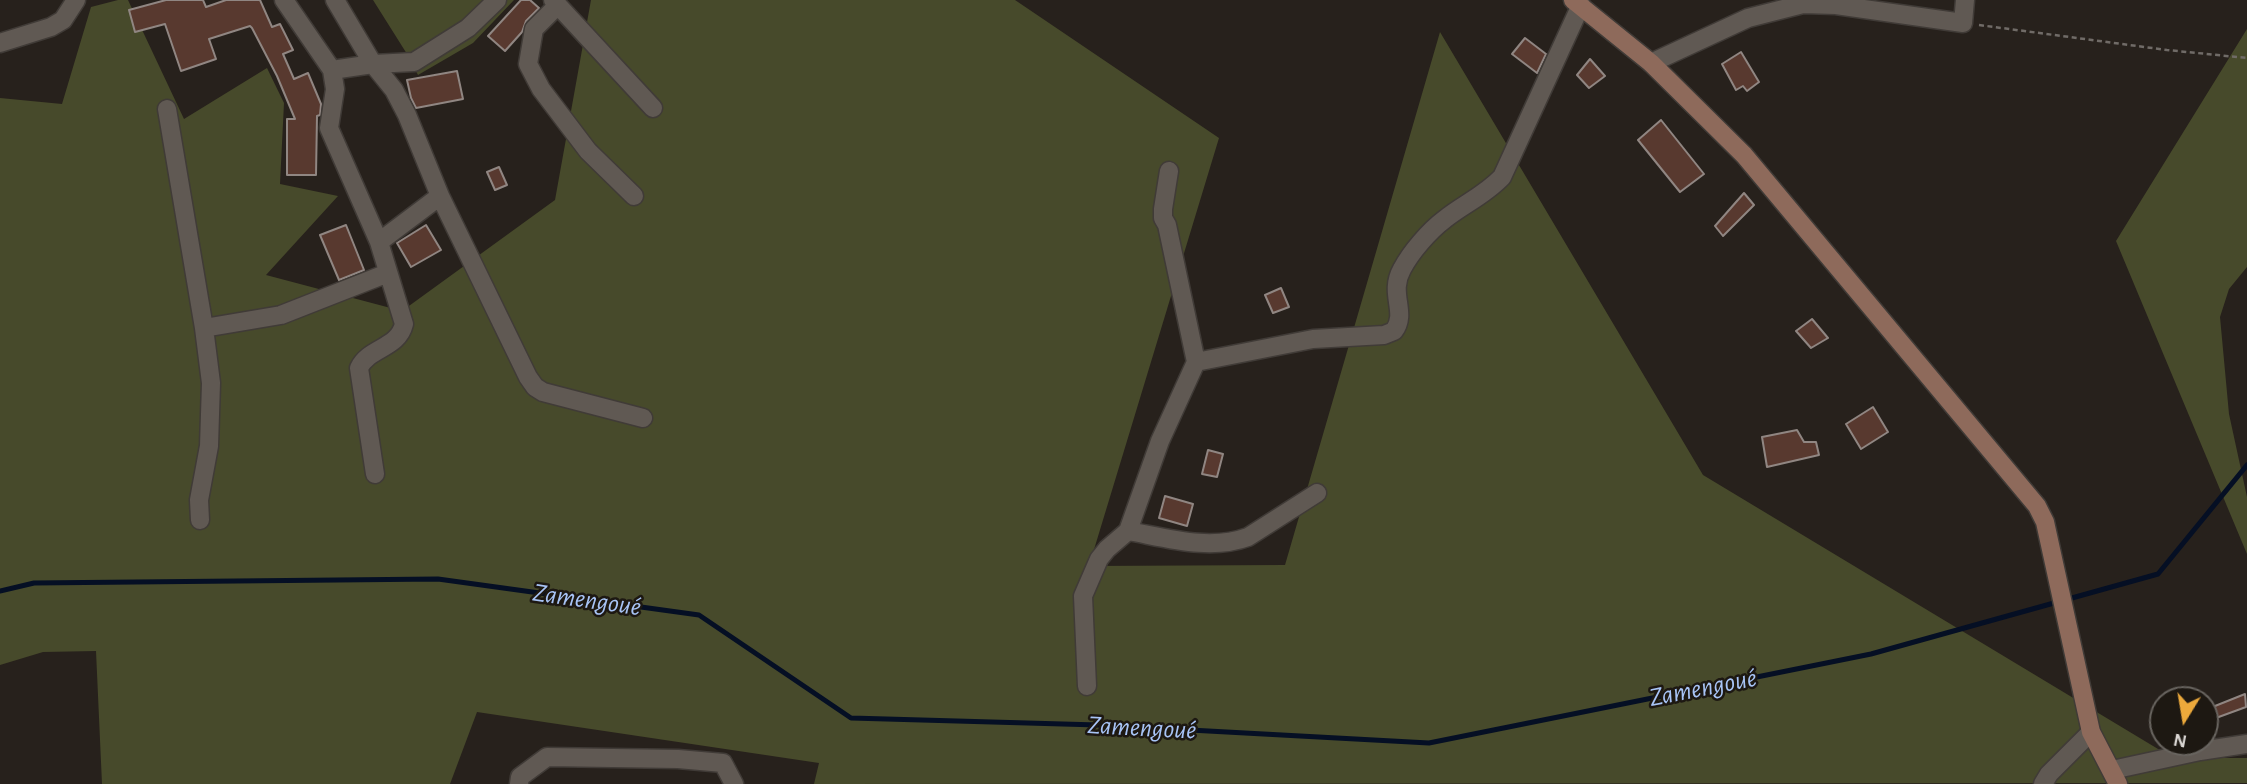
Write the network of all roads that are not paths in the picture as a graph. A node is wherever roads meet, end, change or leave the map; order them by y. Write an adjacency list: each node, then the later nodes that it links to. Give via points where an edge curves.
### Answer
1 (76, 0): 8 (street, via 63,20 51,27)
2 (284, 0): 11 (street)
3 (335, 0): 10 (street)
4 (497, 0): 10 (street, via 468,28 426,56 414,62)
5 (1965, 0): 9 (street, via 1963,23 1803,4 1748,18)
6 (556, 2): 12 (street); 16 (street, via 534,29 528,64 541,89 588,150)
7 (1577, 3): 9 (street); 20 (street, via 1502,177 1485,194 1443,220 1400,272 1395,287 1401,318 1394,331 1312,339)
8 (0, 43)
9 (1651, 63): 27 (street, via 1744,155 2026,492 2045,522)
10 (373, 64): 11 (street); 15 (street, via 407,114)
11 (332, 70): 17 (street, via 335,89 329,128)
12 (653, 108)
13 (167, 109): 19 (street)
14 (1169, 171): 20 (street, via 1163,218)
15 (440, 196): 17 (street); 21 (street, via 535,387)
16 (634, 196)
17 (379, 242): 18 (street)
18 (388, 274): 19 (street, via 281,315); 22 (street, via 404,324 402,334 363,359 359,368)
19 (204, 328): 24 (street, via 211,383)
20 (1196, 362): 25 (street, via 1160,441)
21 (643, 418)
22 (375, 474)
23 (1317, 494): 25 (street, via 1235,542 1207,544)
24 (200, 520)
25 (1128, 531): 26 (street, via 1099,559 1083,596)
26 (1087, 686)
27 (2091, 732): 29 (street); 32 (street)
28 (2247, 744): 29 (street, via 2212,749)
29 (2115, 777)
30 (519, 784): 31 (street, via 520,777 547,757 723,763)
31 (734, 784)
32 (2043, 784)

